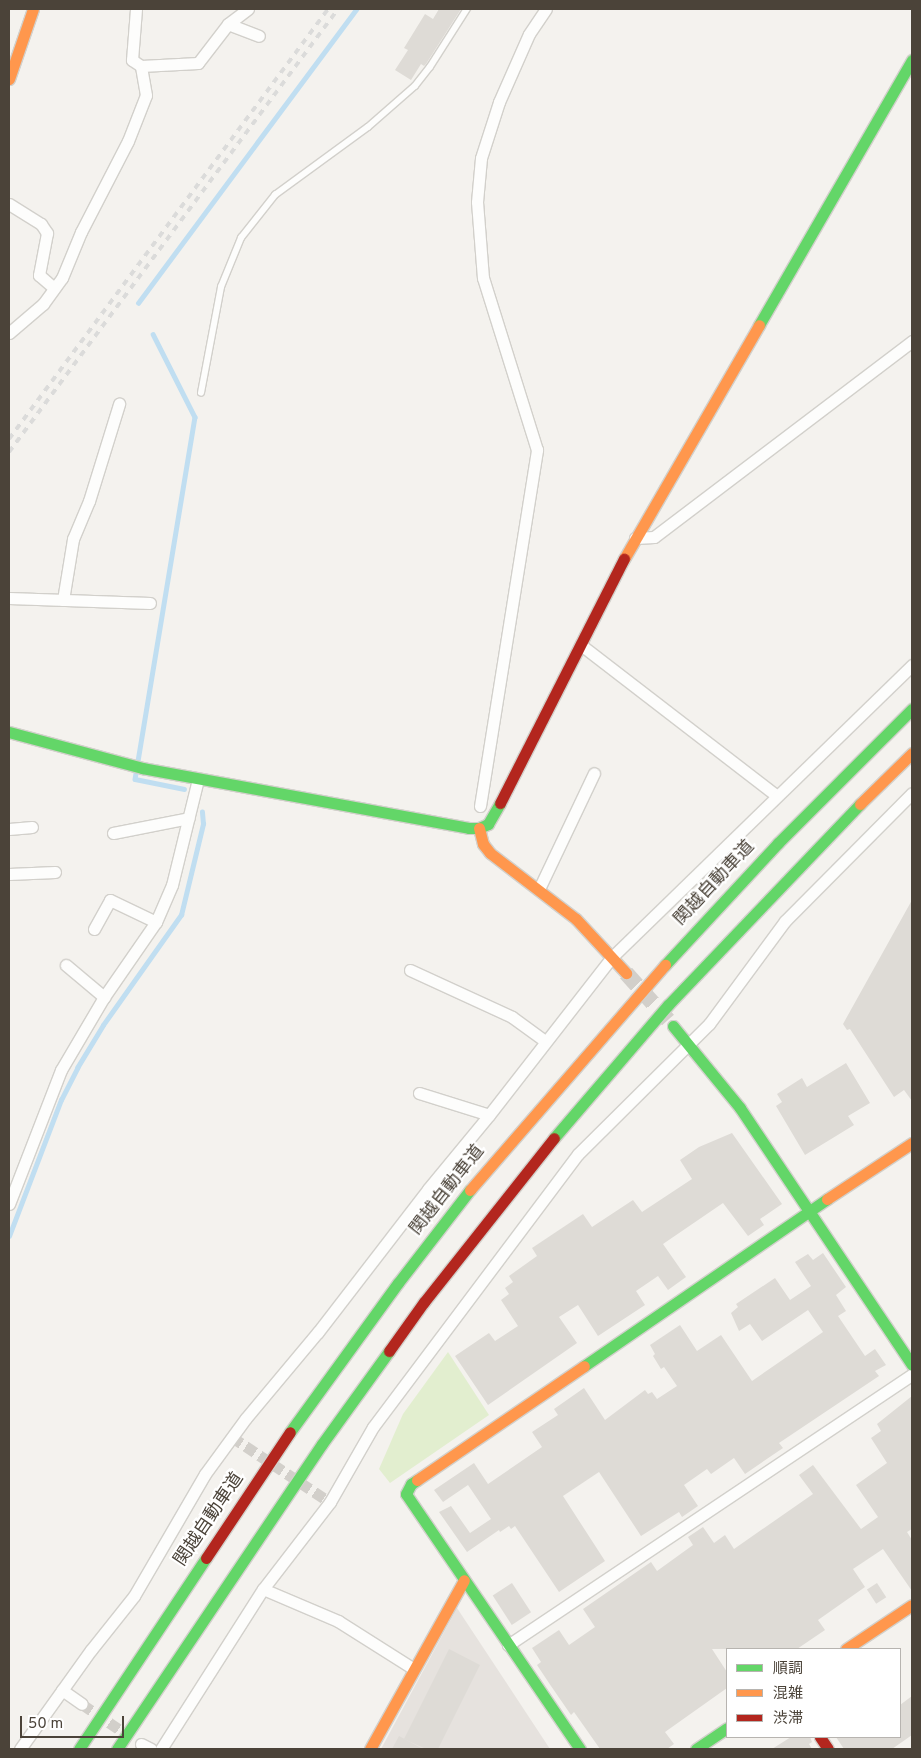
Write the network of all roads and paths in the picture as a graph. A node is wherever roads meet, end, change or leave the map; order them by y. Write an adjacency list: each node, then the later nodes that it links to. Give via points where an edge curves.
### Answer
1 (34, 9): 10 (main road)
2 (136, 9): 9 (street, via 132,60)
3 (248, 9): 6 (street)
4 (467, 9): 15 (lane, via 415,86 368,127 275,195 245,232 221,287)
5 (546, 9): 30 (street, via 529,34 500,102 481,158 477,202 483,278 538,450)
6 (228, 24): 7 (street); 9 (street, via 198,63)
7 (259, 36)
8 (912, 60): 17 (main road)
9 (141, 66): 12 (street, via 146,95 128,141 81,232 62,278)
10 (9, 79)
11 (9, 204): 12 (street, via 41,224 47,234 39,275)
12 (54, 288): 13 (street, via 43,304)
13 (9, 332)
14 (912, 341): 17 (street, via 654,537)
15 (201, 393)
16 (119, 404): 19 (street, via 89,501 73,539)
17 (635, 538): 21 (main road)
18 (9, 598): 19 (street)
19 (64, 600): 20 (street)
20 (150, 603)
21 (582, 645): 29 (street); 33 (main road, via 494,816 488,824)
22 (912, 665): 29 (street)
23 (912, 709): 67 (main road, 関越自動車道, via 778,842 690,936 481,1176 296,1423)
24 (9, 732): 27 (main road, via 137,767)
25 (912, 753): 68 (main road, via 668,1005 495,1212 424,1302 322,1444)
26 (594, 773): 38 (street)
27 (198, 779): 31 (street); 33 (main road)
28 (912, 793): 48 (street, via 785,921 709,1024)
29 (778, 796): 41 (street)
30 (480, 806)
31 (189, 818): 35 (street); 39 (street, via 172,885)
32 (32, 827): 34 (street)
33 (478, 828): 38 (main road, via 490,853)
34 (9, 829)
35 (113, 832)
36 (55, 872): 37 (street)
37 (9, 874)
38 (540, 889): 41 (main road, via 576,919)
39 (156, 922): 40 (street, via 110,900); 45 (street)
40 (94, 928)
41 (612, 957): 44 (main road); 47 (street)
42 (66, 965): 45 (street)
43 (410, 970): 47 (street, via 512,1017)
44 (626, 974)
45 (104, 997): 52 (street, via 60,1070)
46 (673, 1026): 48 (main road)
47 (545, 1041): 50 (street)
48 (689, 1045): 53 (main road, via 740,1108); 57 (street, via 578,1154 373,1427 330,1502)
49 (418, 1093): 50 (street)
50 (489, 1115): 62 (street, via 246,1418 205,1474 134,1596)
51 (912, 1143): 53 (main road)
52 (9, 1204)
53 (810, 1210): 54 (main road); 56 (main road, via 411,1484 406,1494)
54 (912, 1365)
55 (912, 1375): 59 (street)
56 (464, 1580): 59 (main road); 61 (main road)
57 (263, 1589): 61 (street, via 338,1621); 69 (street)
58 (912, 1605): 60 (main road)
59 (508, 1645): 71 (main road)
60 (848, 1648)
61 (414, 1669): 70 (main road)
62 (62, 1690): 63 (street); 66 (street)
63 (82, 1704)
64 (726, 1729): 72 (main road)
65 (821, 1738): 73 (main road)
66 (20, 1749)
67 (79, 1749)
68 (117, 1749)
69 (161, 1749)
70 (370, 1749)
71 (580, 1749)
72 (696, 1749)
73 (828, 1749)

